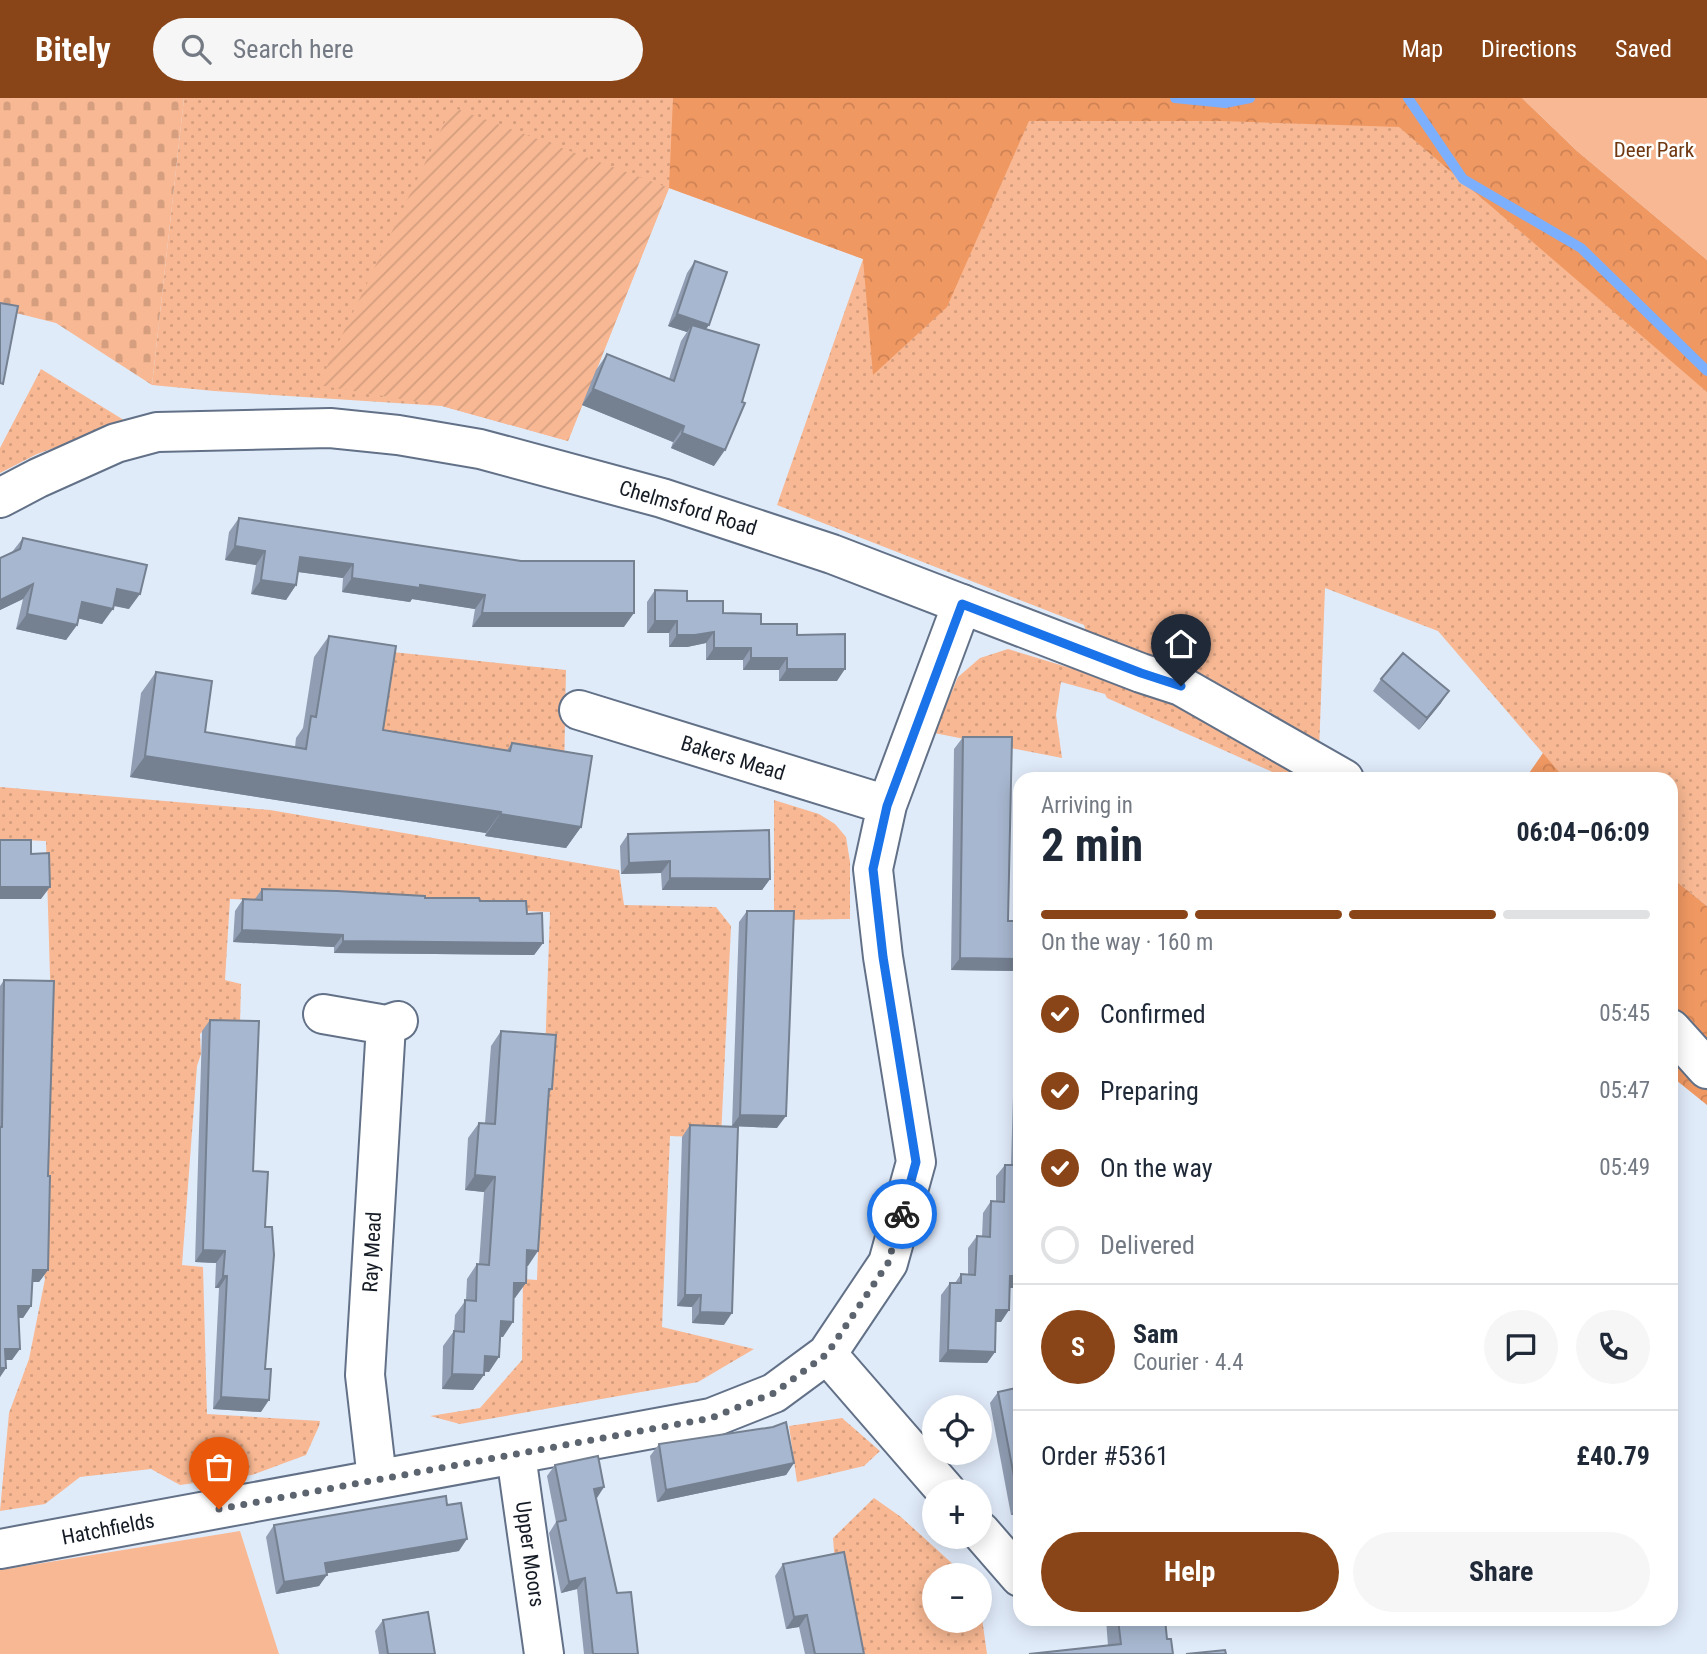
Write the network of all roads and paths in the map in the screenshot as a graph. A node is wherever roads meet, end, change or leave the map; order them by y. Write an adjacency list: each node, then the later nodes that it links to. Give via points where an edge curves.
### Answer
1 (0, 498): 2 (street, Chelmsford Road, via 116,443 157,432 330,428 398,435 480,449 662,498 832,554)
2 (962, 604): 4 (street, Chelmsford Road, via 1181,686); 5 (street, Hatchfields)
3 (579, 710): 5 (street, Bakers Mead)
4 (1332, 772)
5 (887, 806): 9 (street, Hatchfields, via 873,869 916,1162 888,1263)
6 (323, 1014): 11 (street, Ray Mead, via 392,1023 365,1375)
7 (1678, 1036): 8 (street)
8 (1707, 1069)
9 (827, 1354): 10 (street, Hatchfields, via 774,1393 711,1418); 12 (street)
10 (516, 1455): 11 (street, Hatchfields); 16 (street, Upper Moors)
11 (377, 1479): 14 (street, Hatchfields)
12 (936, 1479)
13 (992, 1545): 15 (street)
14 (0, 1549)
15 (1013, 1569)
16 (544, 1654)

